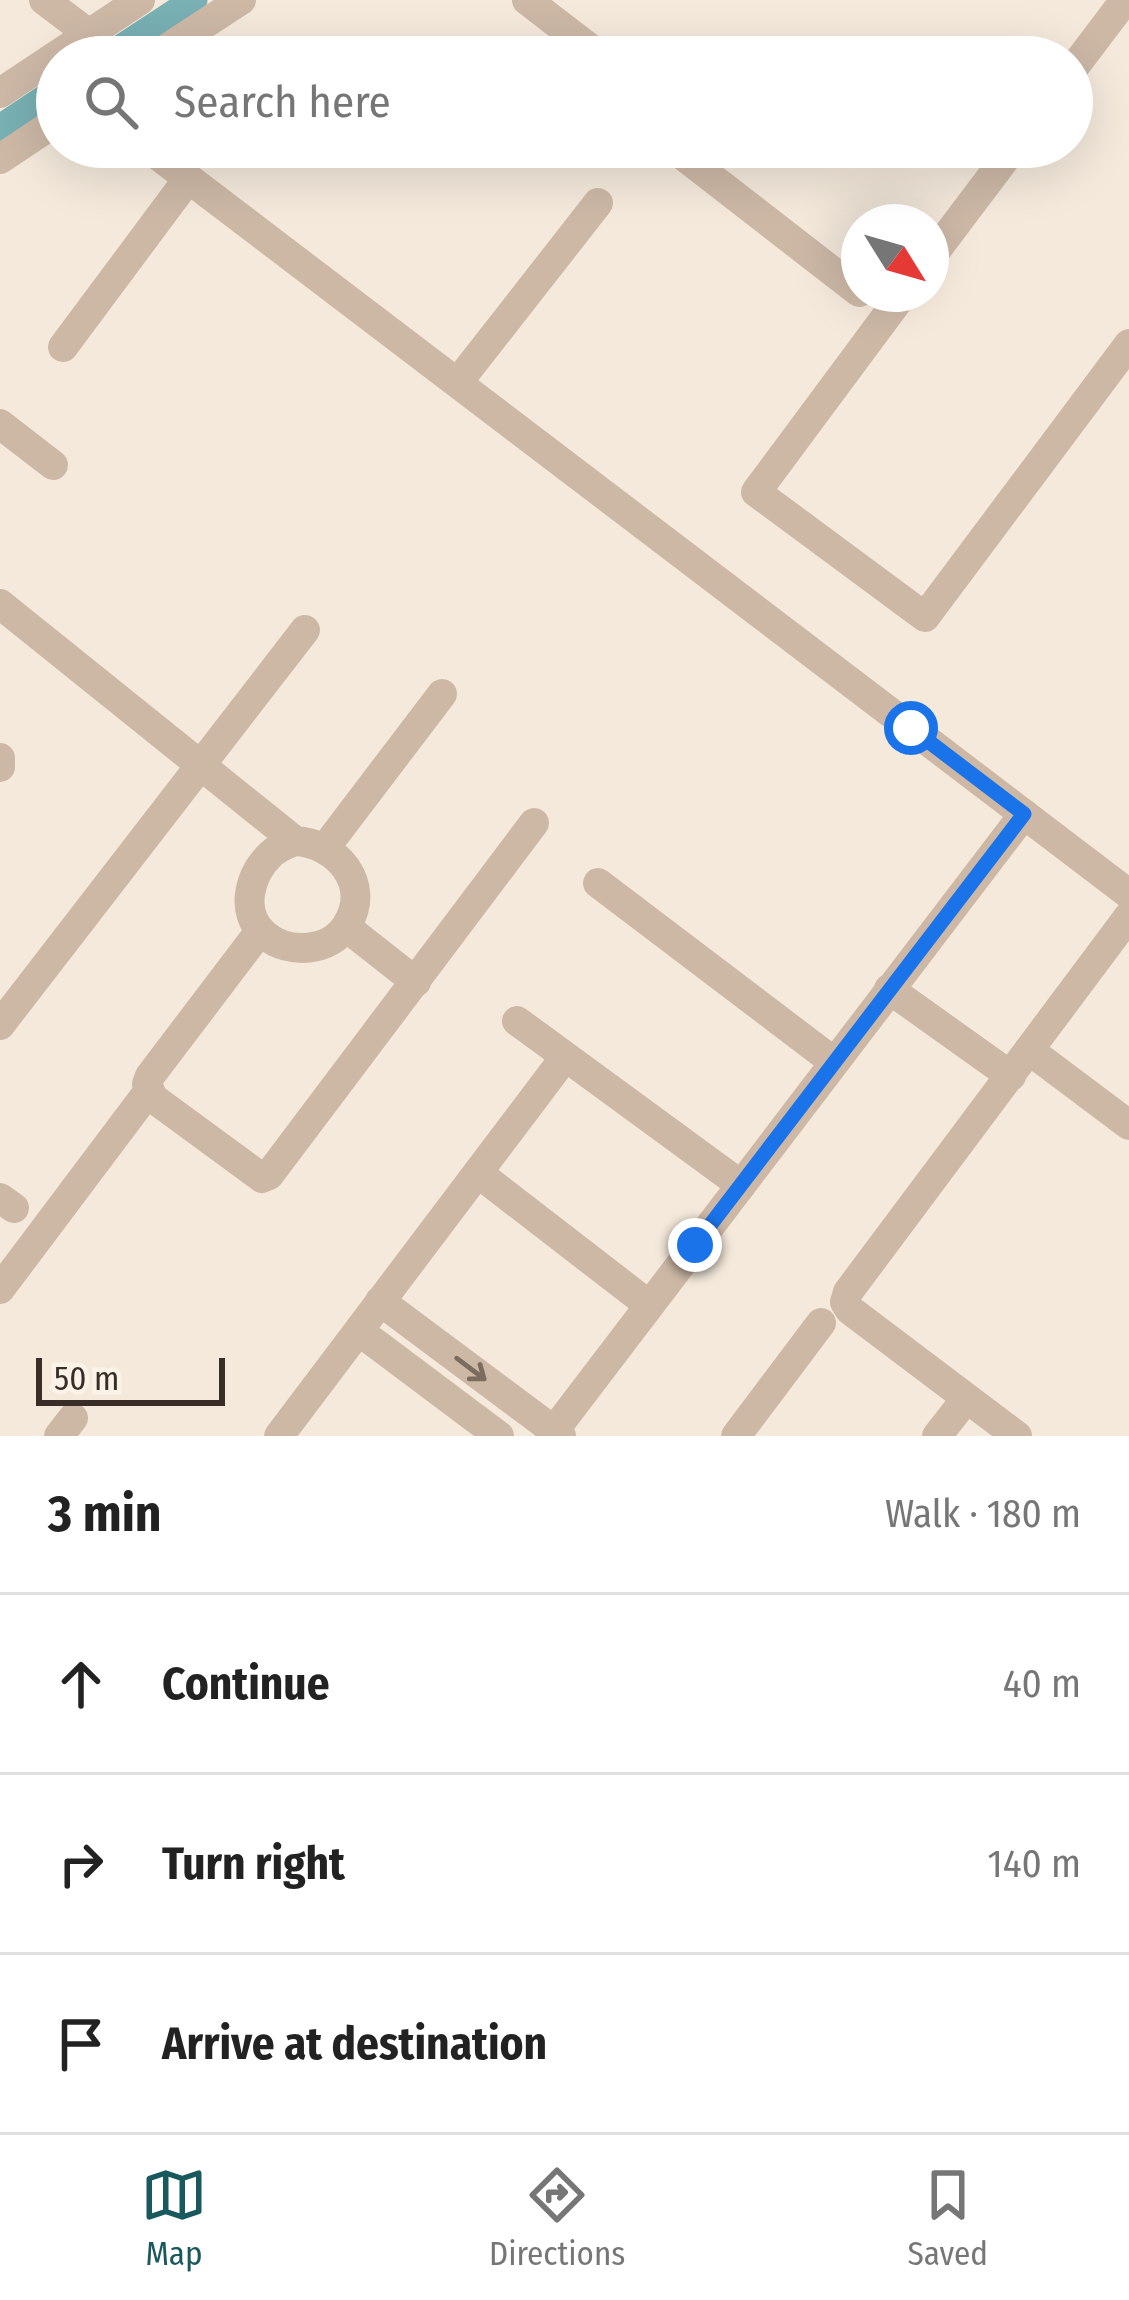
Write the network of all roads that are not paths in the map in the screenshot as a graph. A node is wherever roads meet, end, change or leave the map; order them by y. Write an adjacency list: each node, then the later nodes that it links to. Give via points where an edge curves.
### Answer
1 (44, 0): 7 (street)
2 (140, 0): 7 (street)
3 (241, 0): 9 (street)
4 (527, 0): 10 (street)
5 (1102, 0): 11 (street)
6 (1125, 0): 12 (street)
7 (89, 34): 8 (street)
8 (86, 36)
9 (186, 36)
10 (574, 36)
11 (1075, 36)
12 (1093, 42)
13 (36, 69): 14 (street)
14 (0, 93)
15 (36, 136): 16 (street)
16 (0, 159)
17 (174, 168): 21 (street)
18 (701, 168): 25 (street)
19 (975, 168): 23 (street)
20 (998, 168): 24 (street)
21 (188, 179): 28 (street); 30 (street)
22 (598, 203): 30 (street)
23 (948, 204)
24 (949, 233)
25 (841, 271)
26 (867, 312): 34 (street, via 741,481)
27 (1129, 344): 34 (street)
28 (64, 347)
29 (1129, 376): 34 (street, via 938,627)
30 (458, 382): 40 (street)
31 (0, 424): 32 (street)
32 (53, 465)
33 (0, 604): 38 (street)
34 (925, 616)
35 (305, 630): 38 (street)
36 (442, 694): 42 (street)
37 (0, 758): 39 (street)
38 (200, 764): 42 (street); 51 (street)
39 (0, 767)
40 (1024, 814): 44 (street); 49 (street)
41 (534, 823): 48 (street)
42 (310, 844): 46 (street, via 351,873); 47 (street, via 273,851 257,872 250,914)
43 (598, 883): 54 (street)
44 (1129, 894)
45 (1129, 916): 52 (street)
46 (346, 927): 47 (street, via 304,949); 48 (street)
47 (260, 931): 56 (street, via 150,1076)
48 (416, 982): 56 (street, via 262,1178)
49 (889, 989): 54 (street); 55 (street)
50 (517, 1021): 53 (street)
51 (0, 1025)
52 (1030, 1051): 55 (street); 57 (street)
53 (566, 1057): 58 (street); 59 (street)
54 (834, 1062): 59 (street)
55 (1011, 1076): 65 (street, via 844,1302)
56 (148, 1092): 60 (street)
57 (1129, 1125)
58 (478, 1173): 61 (street); 62 (street)
59 (741, 1184): 62 (street)
60 (0, 1289)
61 (380, 1301): 64 (street); 66 (street, one-way to 66)
62 (649, 1305): 66 (street)
63 (821, 1323): 69 (street)
64 (359, 1331): 67 (street); 68 (street)
65 (966, 1400): 70 (street); 71 (street)
66 (555, 1434)
67 (279, 1436)
68 (500, 1436)
69 (736, 1436)
70 (937, 1436)
71 (1018, 1436)

